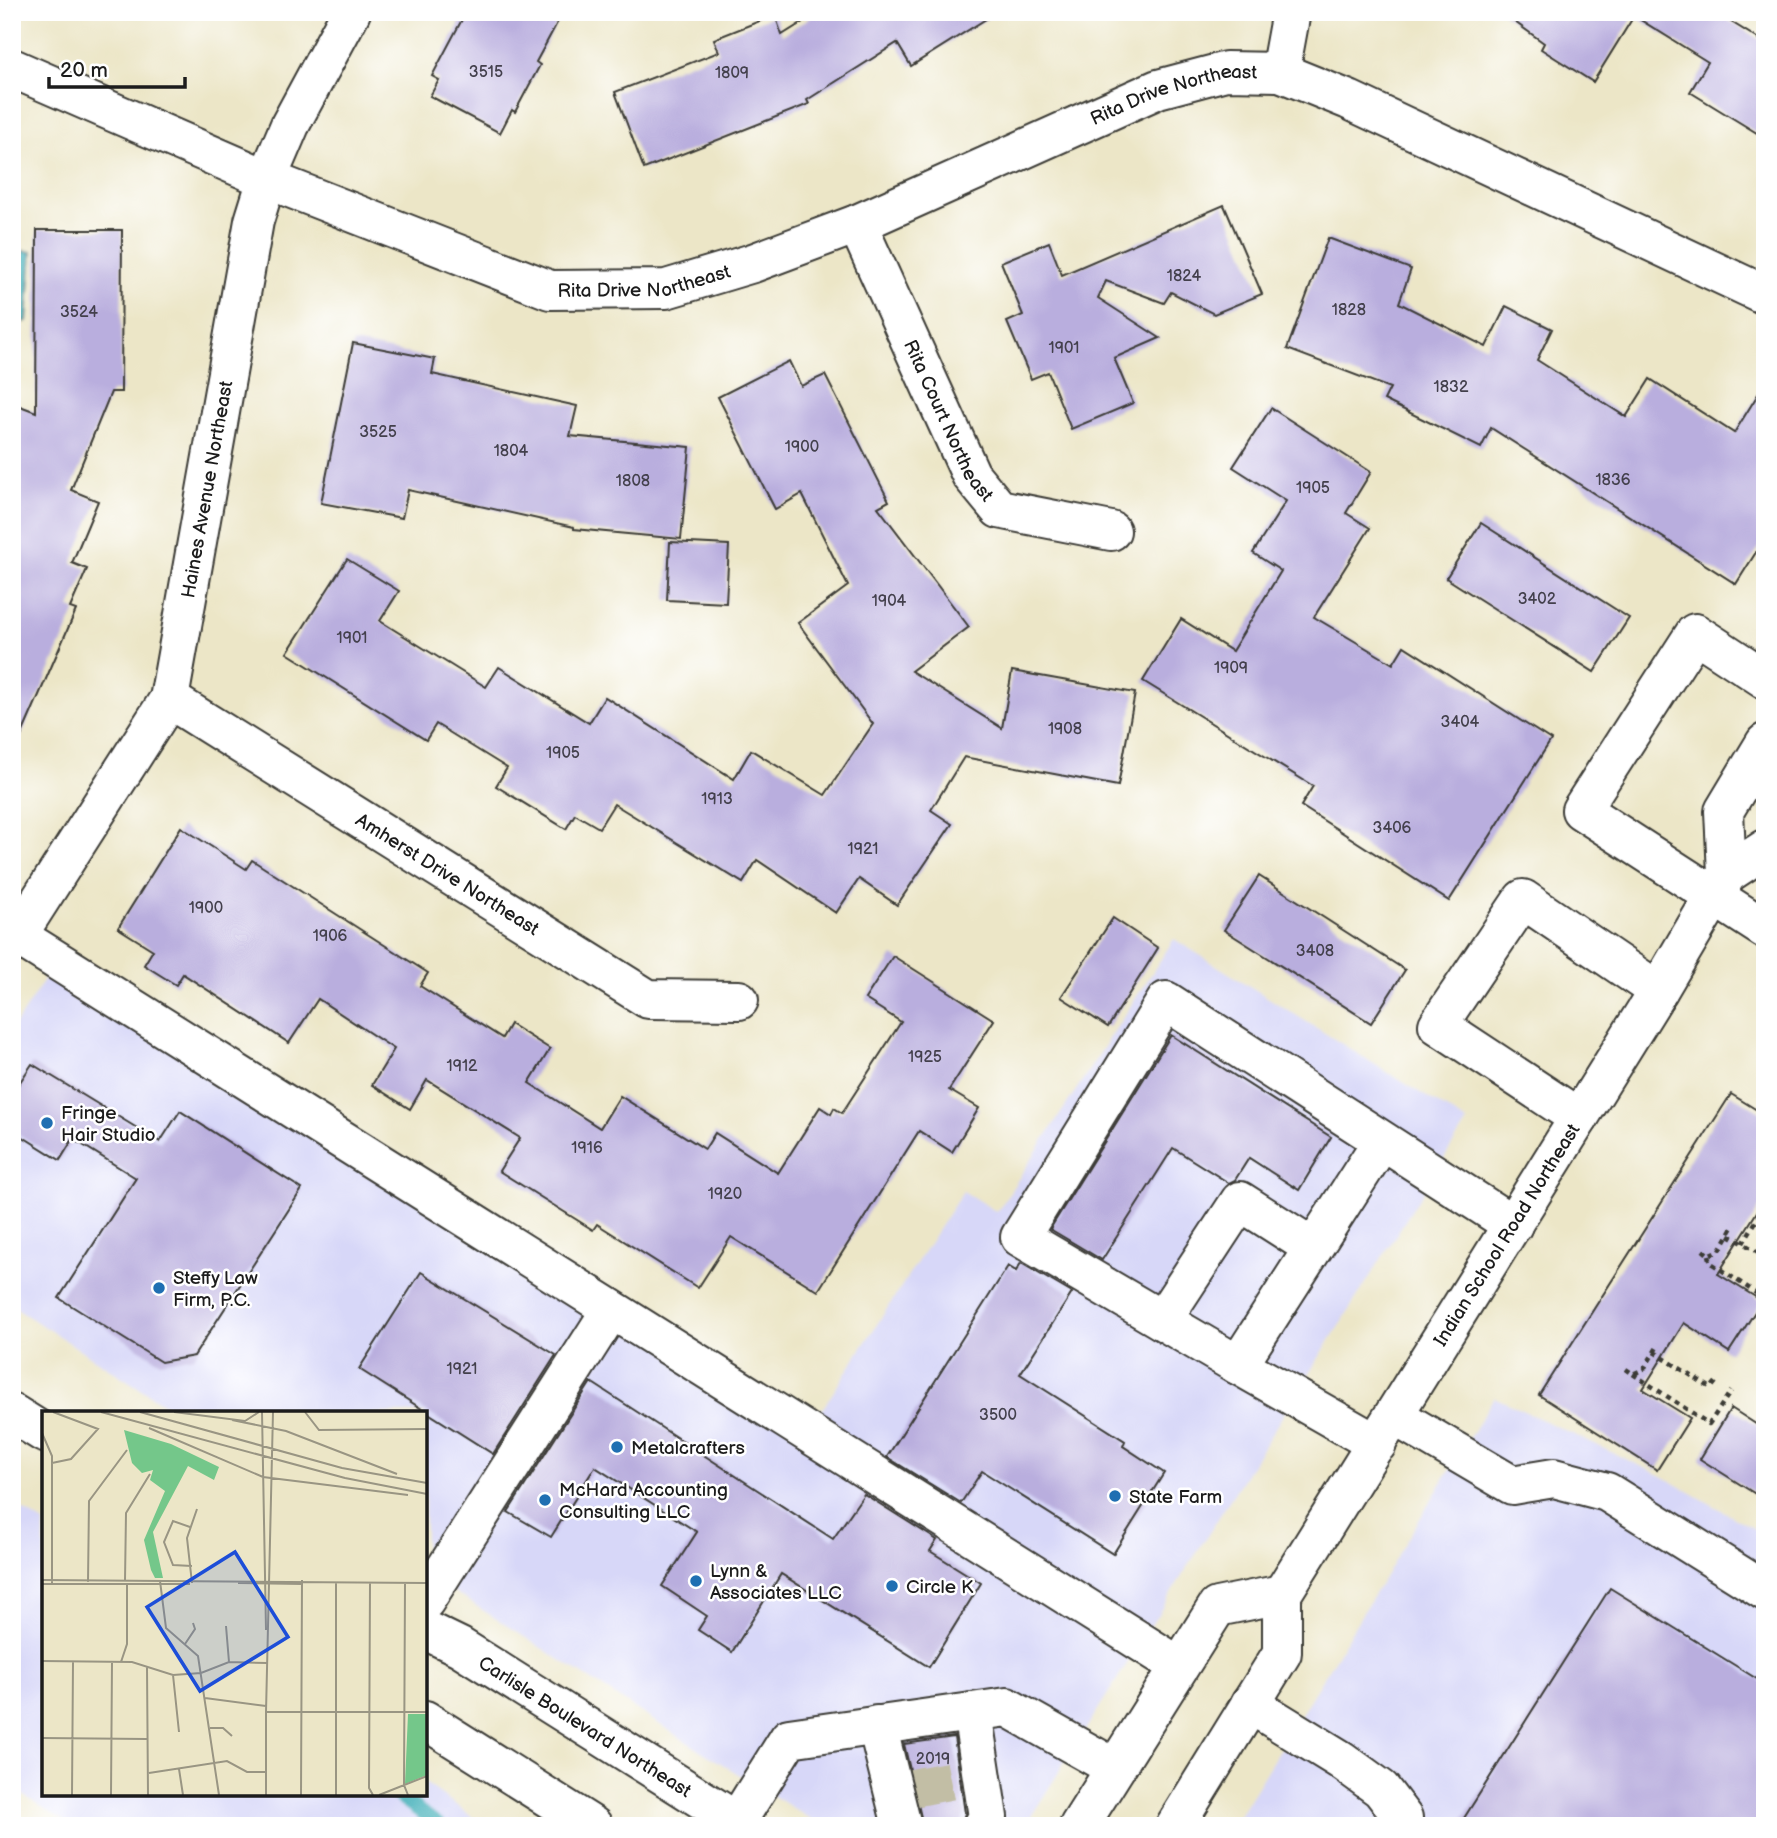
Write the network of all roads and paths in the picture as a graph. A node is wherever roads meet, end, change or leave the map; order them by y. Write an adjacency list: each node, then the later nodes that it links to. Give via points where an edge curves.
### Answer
1 (351, 12): 5 (street, Haines Avenue Northeast, via 289,125)
2 (1291, 12): 4 (street, Rita Drive Northeast)
3 (12, 68): 5 (street, Rita Drive Northeast)
4 (1280, 72): 6 (street, Rita Drive Northeast, via 1226,71 1157,89); 7 (street, Rita Drive Northeast)
5 (267, 179): 6 (street, Rita Drive Northeast, via 550,290 666,289 752,263); 10 (street, Haines Avenue Northeast, via 254,221)
6 (857, 223): 8 (street, Rita Court Northeast, via 971,475 999,509)
7 (1765, 295)
8 (1111, 531)
9 (1765, 679): 13 (street, via 1695,633 1581,810)
10 (169, 699): 15 (street, Haines Avenue Northeast); 17 (street, Amherst Drive Northeast, via 648,999)
11 (1765, 743): 13 (street, via 1724,811)
12 (1765, 849): 13 (street, Indian School Road Northeast)
13 (1721, 885): 14 (street); 16 (street, Indian School Road Northeast)
14 (1765, 929)
15 (15, 940): 30 (street)
16 (1658, 991): 18 (street, Indian School Road Northeast); 18 (street, via 1523,900 1438,1025)
17 (740, 1000)
18 (1579, 1118): 21 (street, Indian School Road Northeast)
19 (1382, 1141): 21 (street); 25 (street); 31 (street, via 1166,1001 1020,1237)
20 (1765, 1216): 24 (path, via 1761,1213)
21 (1513, 1225): 40 (street, Indian School Road Northeast)
22 (1733, 1227): 23 (path)
23 (1729, 1235): 24 (path); 27 (path, via 1720,1250)
24 (1743, 1243): 28 (path)
25 (1312, 1247): 31 (street, via 1240,1201); 34 (street)
26 (1703, 1250): 27 (path)
27 (1709, 1255): 29 (path, via 1711,1263)
28 (1765, 1256)
29 (1765, 1299)
30 (611, 1310): 44 (street); 46 (street)
31 (1162, 1320): 34 (street)
32 (1659, 1344): 33 (path)
33 (1654, 1352): 36 (path, via 1644,1369); 37 (path, via 1711,1388)
34 (1238, 1365): 40 (street)
35 (1626, 1369): 36 (path)
36 (1633, 1374): 38 (path, via 1709,1424)
37 (1716, 1382)
38 (1731, 1391)
39 (12, 1413): 41 (street)
40 (1386, 1430): 42 (street, via 1512,1485 1554,1478 1607,1492); 43 (street, Indian School Road Northeast)
41 (42, 1432)
42 (1765, 1591)
43 (1282, 1594): 46 (street, via 1217,1608); 47 (street, via 1282,1653)
44 (427, 1598)
45 (427, 1631): 53 (street, Carlisle Boulevard Northeast, via 460,1647)
46 (1179, 1666): 51 (street)
47 (1250, 1704): 57 (street); 58 (street, via 1381,1789 1403,1818)
48 (972, 1712): 50 (street); 51 (street, via 1007,1707); 55 (street, via 972,1775 988,1817)
49 (427, 1721): 54 (street)
50 (877, 1725): 52 (street); 53 (street, via 789,1738)
51 (1115, 1768): 56 (street)
52 (903, 1801)
53 (740, 1823)
54 (593, 1826)
55 (983, 1826)
56 (1079, 1826)
57 (1175, 1826)
58 (1398, 1826)

